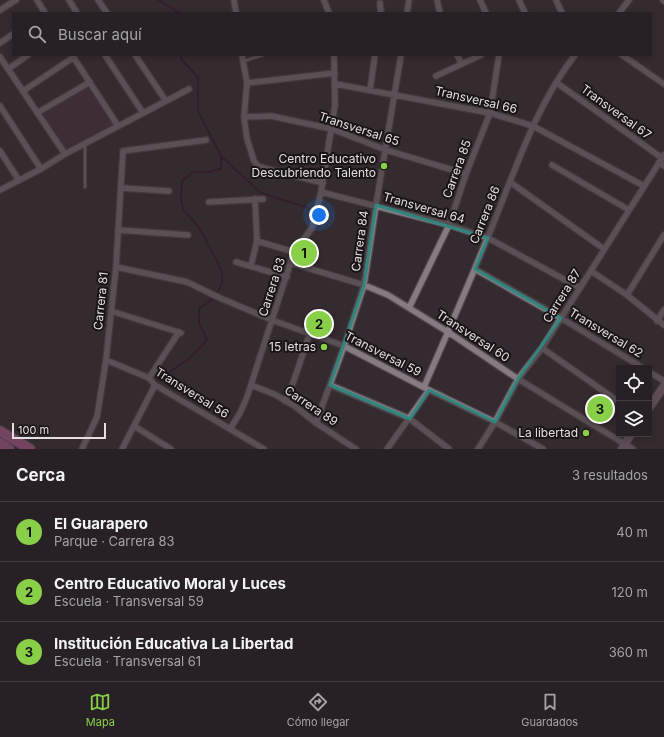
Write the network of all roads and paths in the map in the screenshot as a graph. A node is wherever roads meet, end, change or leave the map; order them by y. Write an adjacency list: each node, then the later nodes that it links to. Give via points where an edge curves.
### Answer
1 (16, 0): 14 (street)
2 (37, 0): 15 (street)
3 (69, 0): 16 (street)
4 (98, 0): 17 (street)
5 (234, 0): 18 (street)
6 (324, 0): 19 (street)
7 (409, 0): 21 (street)
8 (437, 0): 22 (street)
9 (480, 0): 23 (street)
10 (519, 0): 24 (street)
11 (556, 0): 25 (street)
12 (629, 0): 26 (street)
13 (380, 3): 20 (street)
14 (0, 10)
15 (44, 12)
16 (76, 12)
17 (106, 12)
18 (236, 12)
19 (329, 12)
20 (381, 12)
21 (407, 12)
22 (440, 12)
23 (486, 12)
24 (525, 12)
25 (562, 12)
26 (620, 12)
27 (12, 35): 28 (street)
28 (0, 43)
29 (27, 56): 45 (street)
30 (73, 56): 48 (street); 55 (street)
31 (106, 56): 60 (street)
32 (136, 56): 57 (street)
33 (256, 56): 43 (lane)
34 (334, 56): 46 (street, Carrera 83)
35 (375, 56): 54 (street)
36 (401, 56): 56 (street, Carrera 84)
37 (458, 56): 44 (street)
38 (479, 56): 44 (street)
39 (499, 56): 61 (street, Carrera 85)
40 (574, 56): 50 (street, Carrera 86)
41 (623, 56): 52 (street)
42 (0, 57): 45 (street)
43 (243, 58): 49 (street)
44 (462, 64): 47 (street)
45 (8, 69): 55 (street)
46 (335, 73): 49 (street); 51 (street, Carrera 83)
47 (436, 76)
48 (90, 82): 59 (street); 63 (street)
49 (247, 83): 62 (street)
50 (557, 83): 64 (street, Carrera 86); 71 (street, Transversal 67)
51 (336, 84): 54 (street, Transversal 66); 65 (street, Carrera 83)
52 (664, 84)
53 (189, 89): 57 (street)
54 (370, 90): 56 (street, Transversal 66)
55 (23, 91): 59 (street)
56 (395, 94): 61 (street, Transversal 66); 68 (street, Carrera 84)
57 (166, 101): 60 (street)
58 (0, 106): 73 (street)
59 (37, 113): 70 (street)
60 (143, 113): 63 (street)
61 (490, 113): 64 (street, Transversal 66); 74 (street, Carrera 85)
62 (244, 117): 65 (street, Transversal 65, via 271,116); 77 (street, via 254,161 258,166)
63 (118, 126): 67 (street)
64 (533, 126): 76 (street, Carrera 86); 78 (street, Transversal 66)
65 (332, 129): 68 (street, Transversal 65); 77 (street, Carrera 83)
66 (206, 140): 80 (street, Carrera 81, via 123,151)
67 (85, 144): 70 (street); 79 (lane)
68 (386, 150): 74 (street, Transversal 65); 87 (street, Carrera 84)
69 (0, 151): 75 (street)
70 (65, 154): 73 (street)
71 (662, 160): 78 (street, Carrera 87)
72 (552, 166): 88 (street)
73 (40, 169): 75 (street)
74 (466, 174): 89 (street, Carrera 85)
75 (18, 179): 81 (street)
76 (510, 182): 93 (street, Carrera 86); 95 (street)
77 (323, 183): 83 (street, Carrera 83)
78 (644, 186): 88 (street, Carrera 87)
79 (85, 187)
80 (121, 188): 82 (street); 90 (street, Carrera 81)
81 (0, 190)
82 (169, 191)
83 (321, 192): 87 (street, Transversal 64); 96 (street, Carrera 83, via 312,228)
84 (263, 198): 85 (street)
85 (255, 199): 86 (street); 94 (street)
86 (209, 202)
87 (376, 206): 89 (street, Transversal 64); 104 (street, Carrera 84)
88 (629, 210): 95 (street, Carrera 87)
89 (449, 225): 93 (street, Transversal 64); 107 (street, Carrera 85)
90 (118, 230): 91 (street); 100 (street, Carrera 81)
91 (188, 235)
92 (664, 236): 106 (street)
93 (488, 238): 101 (street, Carrera 86); 105 (street, Transversal 64)
94 (257, 241): 96 (street); 99 (street)
95 (604, 249): 102 (street, Carrera 87)
96 (294, 252): 98 (street, Carrera 83)
97 (236, 262): 99 (street)
98 (291, 263): 103 (street, Carrera 83); 104 (street, Transversal 60)
99 (251, 266): 103 (street)
100 (116, 267): 109 (street, Carrera 81); 111 (street, Transversal 59, via 187,282)
101 (475, 269): 110 (street, Transversal 62); 114 (street, Carrera 86)
102 (591, 270): 105 (street, Carrera 87); 106 (street)
103 (287, 277): 111 (street, Carrera 83)
104 (364, 285): 107 (street, Transversal 60); 116 (street, Carrera 84)
105 (580, 288): 110 (street, Carrera 87)
106 (627, 295): 112 (street)
107 (409, 308): 114 (street, Transversal 60)
108 (664, 310): 112 (street)
109 (111, 311): 118 (street, Carrera 81); 121 (street, via 180,332)
110 (561, 318): 117 (street, Carrera 87); 119 (street, Transversal 62)
111 (272, 320): 115 (street, Transversal 59); 125 (street, Carrera 83)
112 (657, 321): 113 (street)
113 (664, 325)
114 (448, 332): 122 (street, Transversal 60); 128 (street, Carrera 86)
115 (310, 333): 116 (street, Transversal 59); 129 (street)
116 (344, 346): 126 (street, Carrera 84); 128 (street, Transversal 59)
117 (542, 348): 122 (street, Carrera 87); 130 (street)
118 (106, 360): 121 (street, Transversal 56); 143 (street, Carrera 81, via 96,417)
119 (638, 365)
120 (652, 374): 123 (street, Transversal 62)
121 (149, 378): 124 (street, Transversal 56)
122 (518, 379): 133 (street, Carrera 87); 140 (street, Transversal 60)
123 (664, 381)
124 (155, 384): 135 (street); 136 (street, Transversal 56)
125 (251, 385): 129 (street, Carrera 89); 136 (street, Carrera 83, via 240,413)
126 (330, 385): 132 (street); 134 (street, Carrera 84)
127 (664, 386): 131 (street)
128 (427, 389): 132 (street, Carrera 86); 133 (street, Transversal 59)
129 (285, 401): 134 (street, Carrera 89)
130 (618, 401)
131 (652, 404)
132 (410, 419): 148 (street, Carrera 86); 149 (street)
133 (495, 422): 150 (street, Carrera 87); 151 (street, Transversal 59)
134 (316, 423): 147 (street, Carrera 89)
135 (134, 426): 144 (street); 145 (street)
136 (230, 429): 146 (street, Transversal 56)
137 (0, 430): 142 (highway)
138 (630, 437): 140 (street)
139 (0, 443): 141 (highway)
140 (623, 447): 152 (street, Transversal 60)
141 (9, 449)
142 (30, 449)
143 (82, 449)
144 (122, 449)
145 (171, 449)
146 (264, 449)
147 (356, 449)
148 (387, 449)
149 (449, 449)
150 (478, 449)
151 (543, 449)
152 (633, 449)

